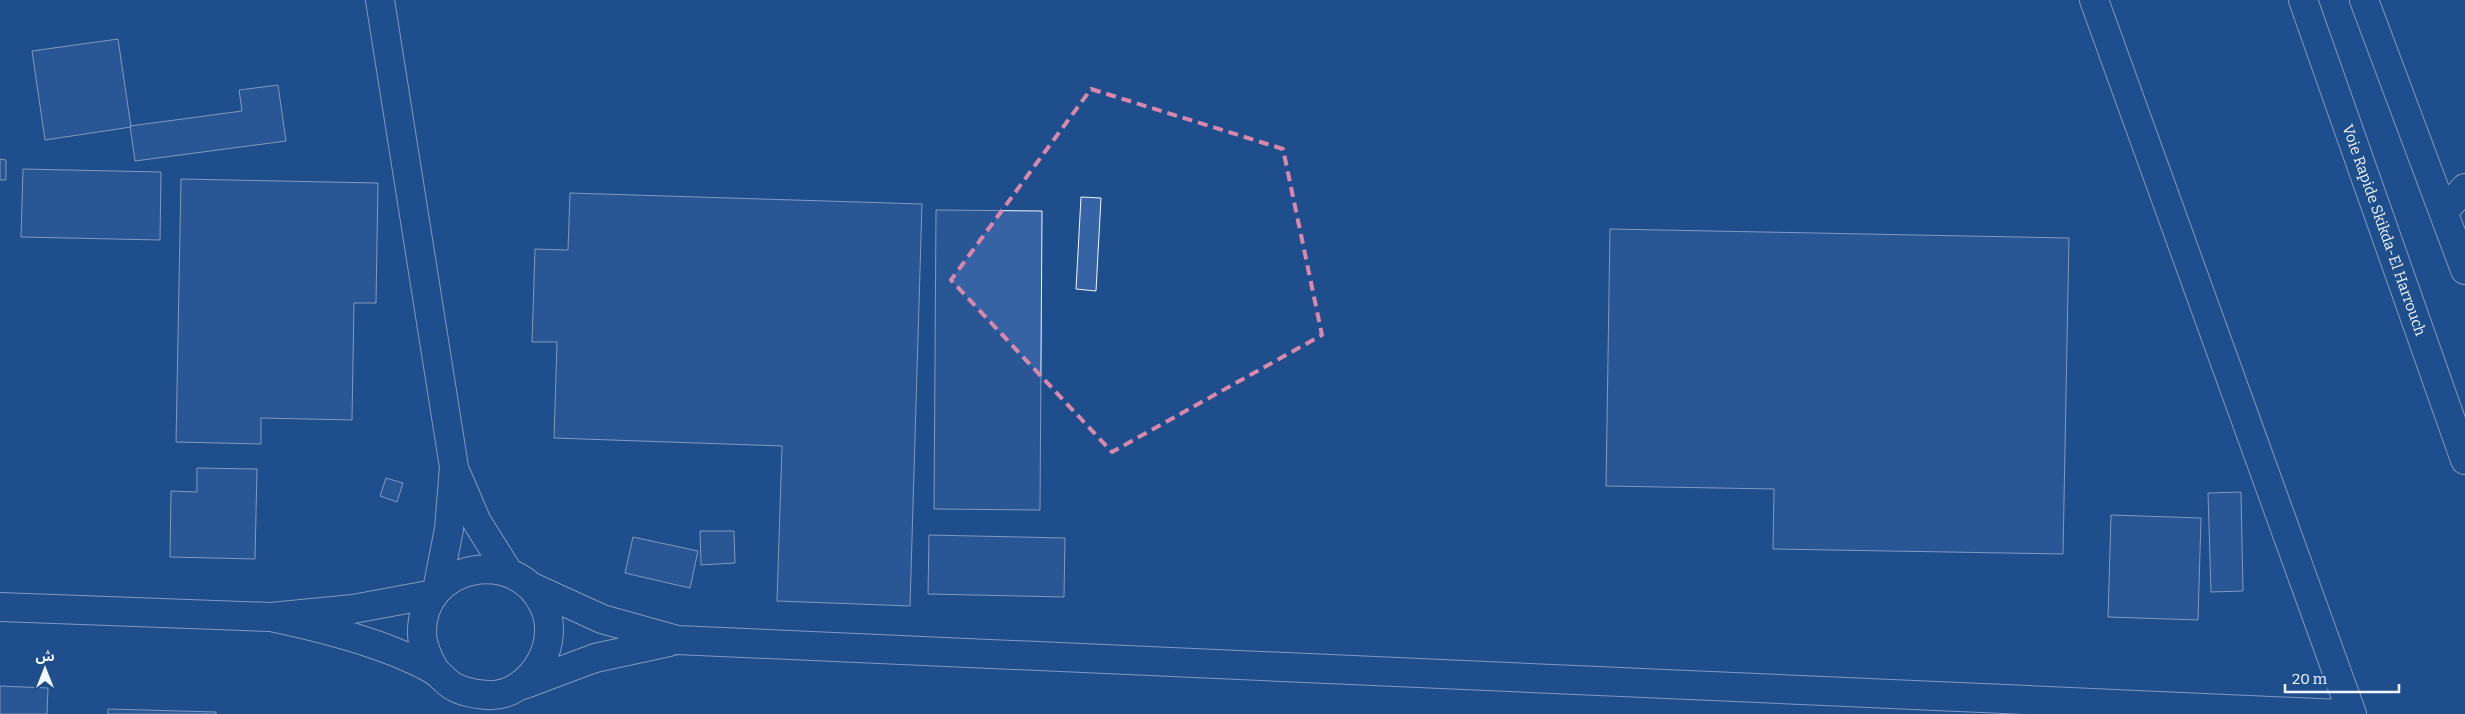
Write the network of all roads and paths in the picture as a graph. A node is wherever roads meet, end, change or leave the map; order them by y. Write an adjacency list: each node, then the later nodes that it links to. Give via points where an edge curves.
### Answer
1 (380, 0): 9 (main road)
2 (2094, 0): 20 (main road)
3 (2303, 0): 8 (main road, Voie Rapide Skikda-El Harrouch)
4 (2364, 0): 6 (main road)
5 (2465, 188): 6 (main road)
6 (2444, 211): 7 (main road)
7 (2465, 270)
8 (2465, 460)
9 (454, 467): 10 (main road, via 477,522); 12 (main road, via 449,529)
10 (509, 573): 11 (main road); 12 (main road, via 490,568 470,570 452,578)
11 (532, 587): 15 (main road, via 602,619); 17 (main road, via 545,607 550,630 546,652 535,672)
12 (435, 592): 14 (main road, via 353,609); 16 (main road, via 425,612 422,633 426,653)
13 (0, 607): 14 (main road)
14 (271, 618): 16 (main road, via 356,638)
15 (677, 640): 17 (main road, via 595,658); 19 (main road)
16 (436, 672): 18 (main road, via 451,685)
17 (517, 687): 18 (main road)
18 (491, 705)
19 (2341, 714)
20 (2352, 714)

